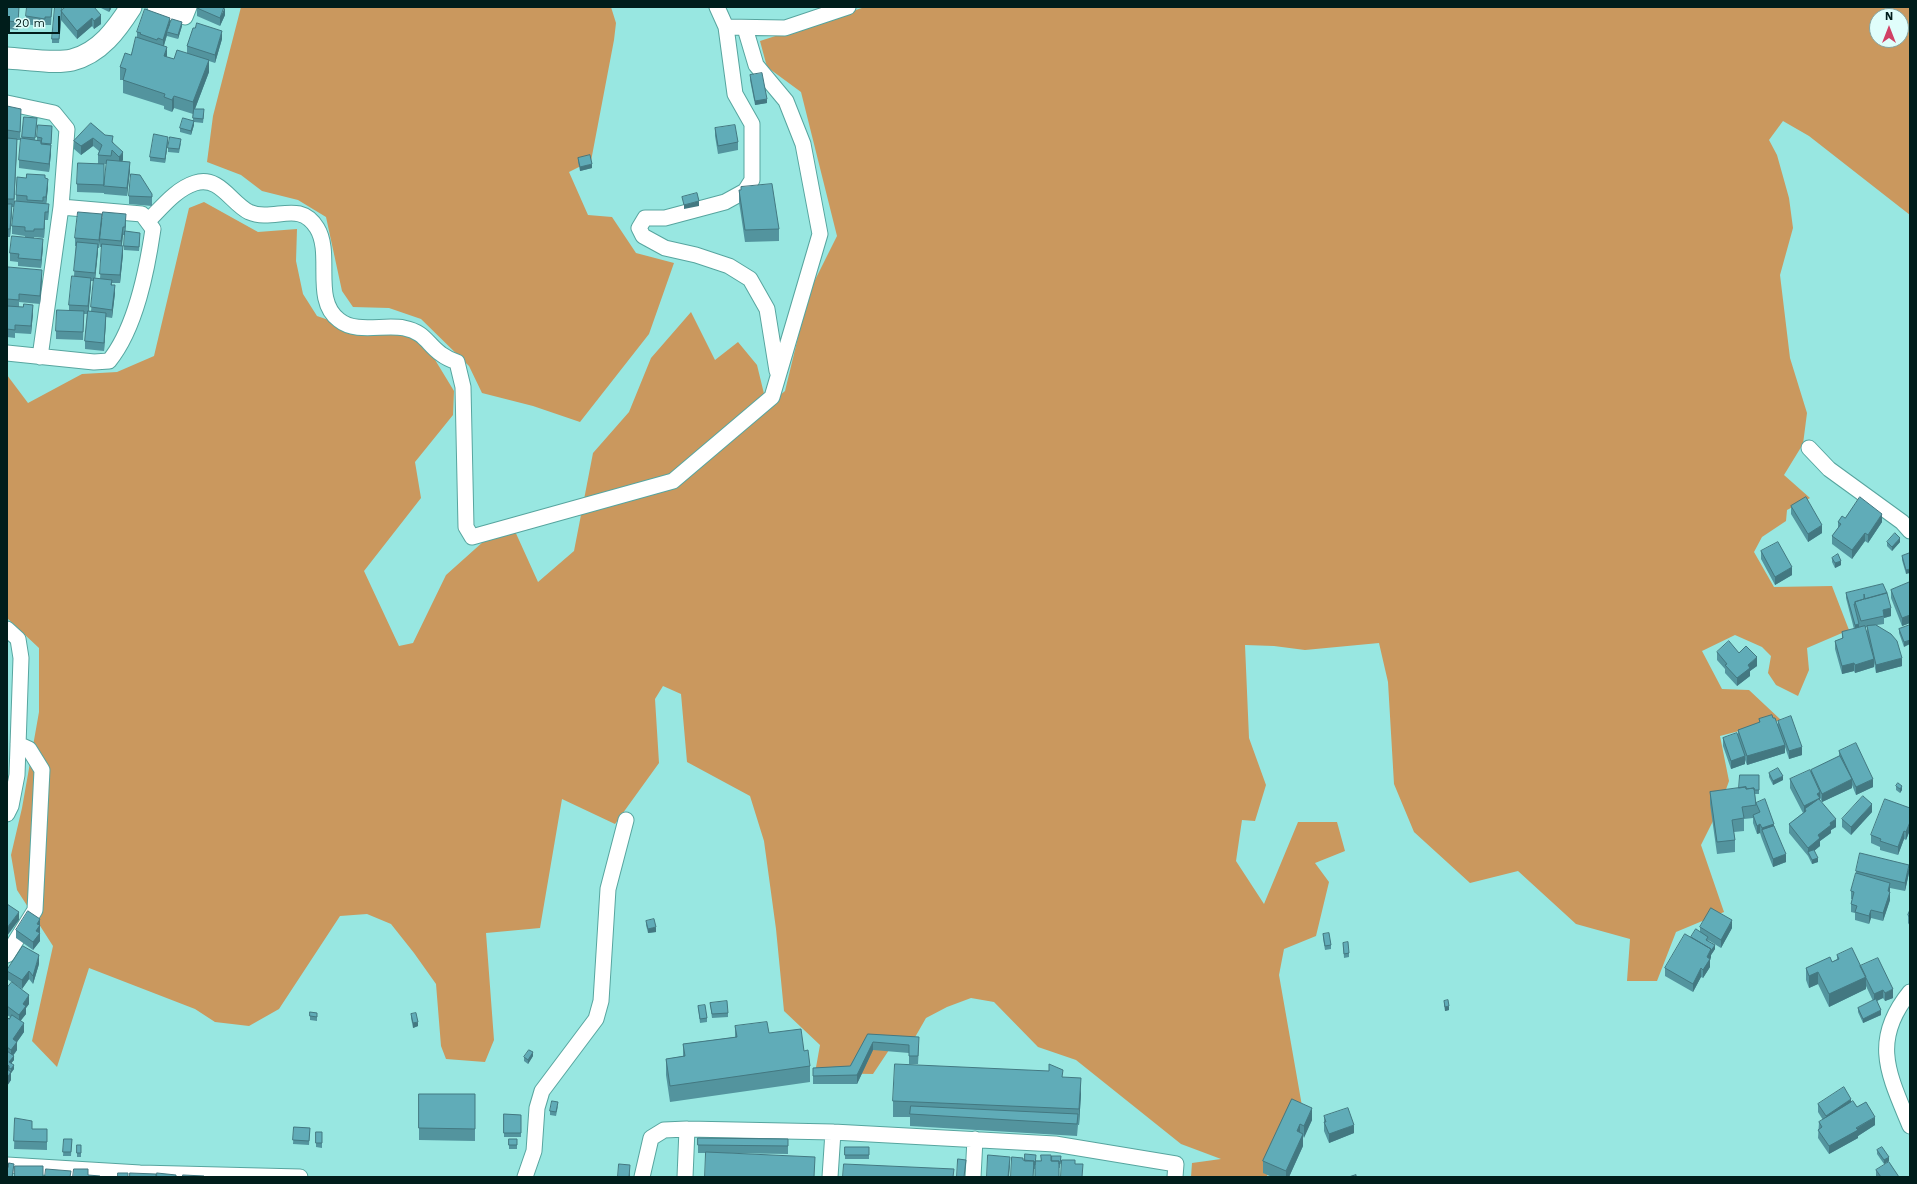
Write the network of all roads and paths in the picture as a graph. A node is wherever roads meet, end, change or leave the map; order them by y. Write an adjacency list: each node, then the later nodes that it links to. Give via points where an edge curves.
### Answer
1 (131, 7): 8 (street, via 115,32 94,50 72,60)
2 (155, 7): 3 (street, via 185,17)
3 (189, 7)
4 (717, 7): 6 (street)
5 (848, 7): 7 (street, via 785,28)
6 (726, 27): 7 (street); 14 (street, via 735,94 752,124 752,180 745,191 725,202 666,218 645,218 639,228 643,236 664,248 728,266 750,279 767,309)
7 (746, 28): 14 (street, via 756,65 786,101 803,144 820,234)
8 (7, 58)
9 (7, 103): 10 (street, via 54,113 68,129)
10 (60, 207): 11 (street, via 142,214); 13 (street)
11 (148, 221): 13 (street, via 153,229 146,276 120,348 110,361); 14 (street, via 179,190 196,182 210,183 222,188 248,211 260,214 298,212 310,218 324,244 323,280 326,298 338,320 349,326 404,328 417,332 440,354 457,362 463,387 466,527 472,537 673,481 772,396)
12 (7, 354): 13 (street)
13 (40, 357)
14 (778, 376)
15 (1809, 448): 16 (street, via 1829,469 1902,522)
16 (1910, 531)
17 (7, 629): 18 (street, via 18,639 21,658)
18 (18, 744): 19 (street, via 17,775); 21 (street, via 28,749 42,770 42,778 35,910)
19 (7, 814)
20 (626, 820): 29 (street, via 608,889 601,1001 596,1019 542,1091 537,1108 534,1151)
21 (7, 955)
22 (1910, 992): 23 (street, via 1888,1031 1887,1056 1889,1076)
23 (1910, 1126)
24 (687, 1129): 25 (street); 30 (street, via 664,1130 651,1138); 31 (street)
25 (833, 1132): 26 (street); 32 (street)
26 (975, 1139): 33 (street); 34 (street, via 1055,1144 1176,1164)
27 (7, 1165): 28 (street, via 140,1173)
28 (300, 1177)
29 (525, 1177)
30 (642, 1177)
31 (685, 1177)
32 (830, 1177)
33 (973, 1177)
34 (1176, 1177)

